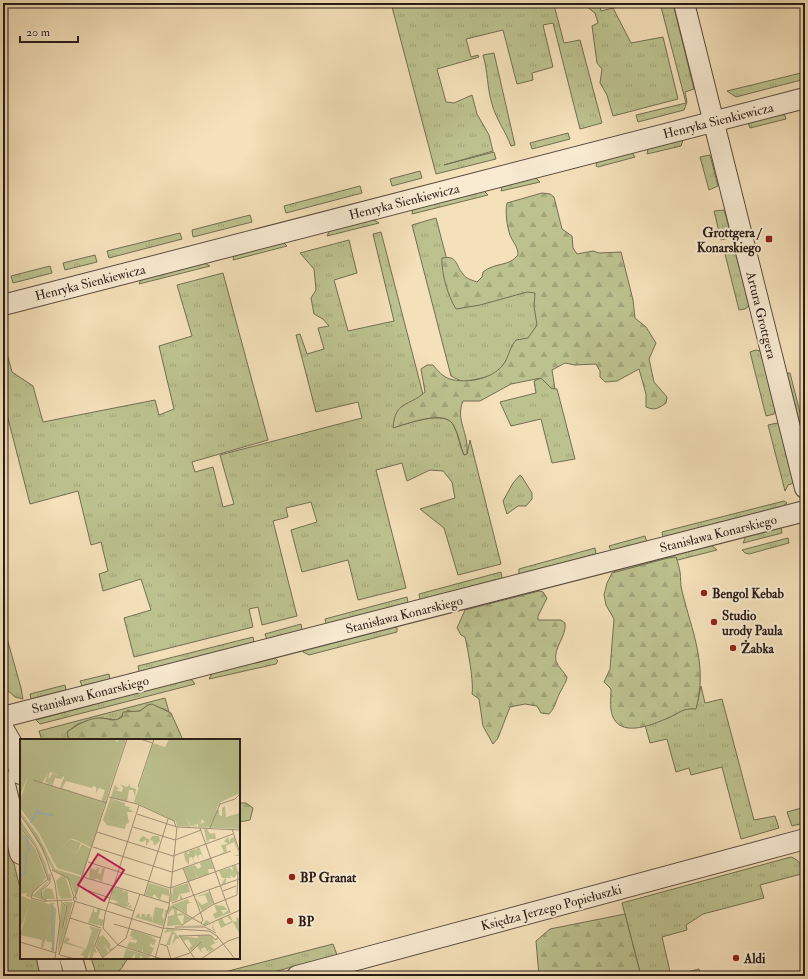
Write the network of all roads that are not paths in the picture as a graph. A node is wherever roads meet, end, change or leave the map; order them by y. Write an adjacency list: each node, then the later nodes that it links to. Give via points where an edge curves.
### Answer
1 (684, 3): 3 (street, Artura Grottgera)
2 (805, 98): 3 (street, Henryka Sienkiewicza)
3 (714, 121): 4 (street, Henryka Sienkiewicza); 5 (street, Artura Grottgera)
4 (3, 305)
5 (805, 488)
6 (805, 511): 7 (street, Stanisława Konarskiego)
7 (3, 717)
8 (3, 730): 9 (street, via 14,749)
9 (20, 770)
10 (3, 781): 12 (street)
11 (805, 839): 17 (street, Księdza Jerzego Popiełuszki)
12 (20, 849)
13 (48, 959): 15 (street)
14 (71, 959): 16 (street)
15 (52, 976)
16 (76, 976)
17 (297, 976)

